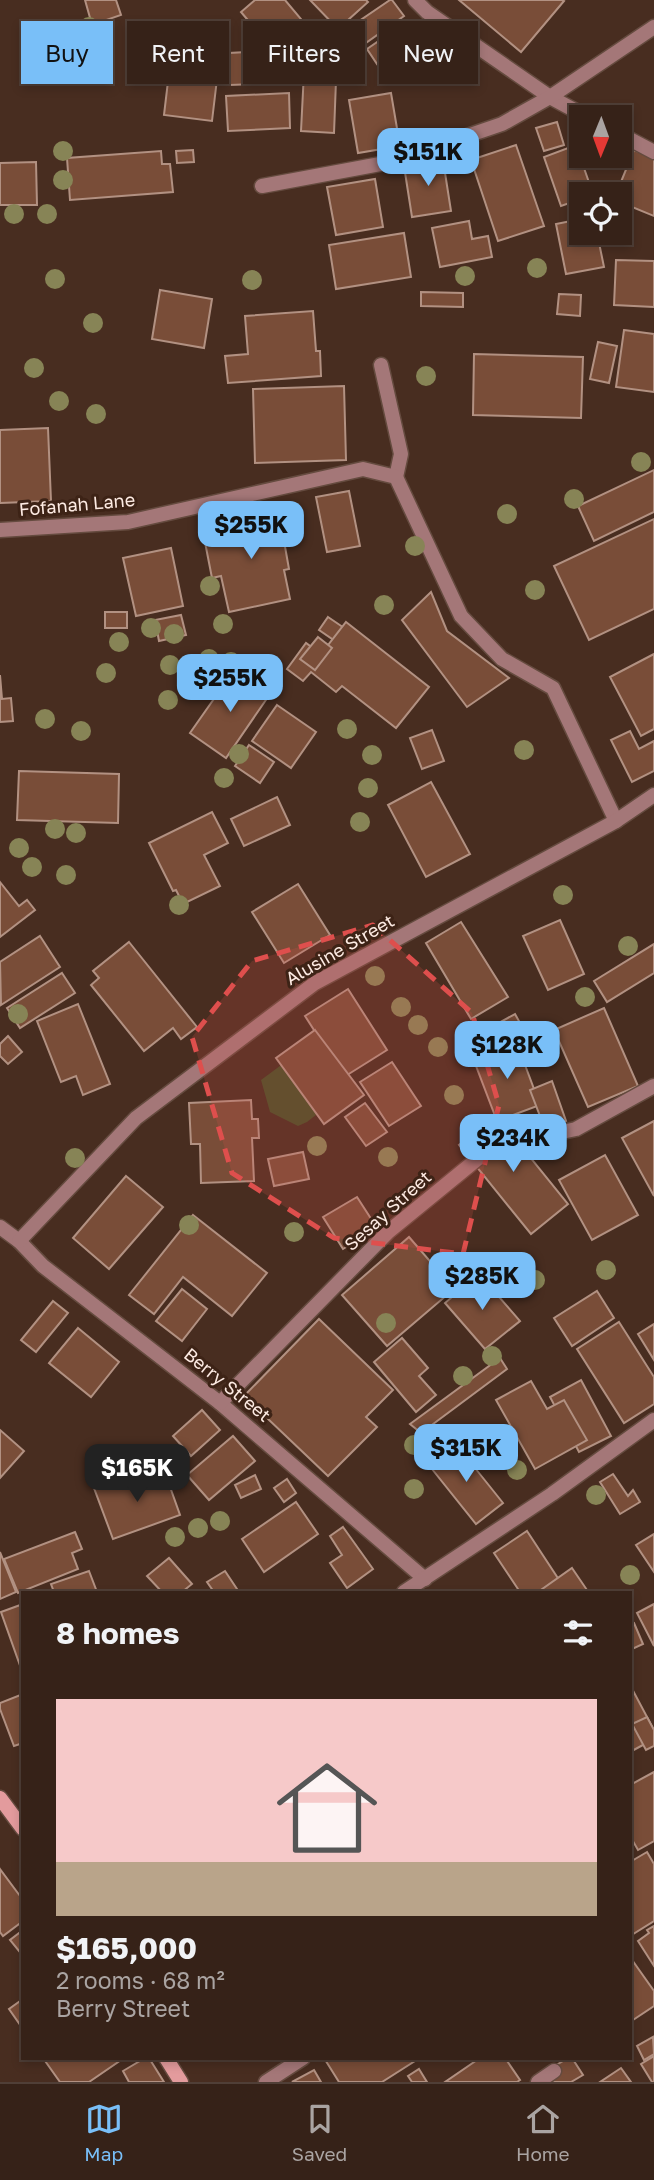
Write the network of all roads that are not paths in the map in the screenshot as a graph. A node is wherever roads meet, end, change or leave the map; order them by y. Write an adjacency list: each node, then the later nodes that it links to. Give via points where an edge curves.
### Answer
1 (415, 0): 3 (street)
2 (654, 27): 3 (street)
3 (550, 97): 4 (street); 7 (street, via 502,124 391,162)
4 (569, 107)
5 (632, 140): 6 (street)
6 (654, 152)
7 (262, 186)
8 (381, 365): 9 (street, via 401,454)
9 (396, 477): 10 (street, Fofanah Lane, via 363,469 128,522); 12 (street, via 461,616 502,659 553,688)
10 (0, 530)
11 (654, 795): 12 (street, Alusine Street)
12 (616, 821): 15 (street, Alusine Street, via 315,983 136,1118)
13 (654, 1086): 16 (street, Sesay Street, via 576,1129 492,1147 387,1232)
14 (0, 1227): 15 (street, Berry Street)
15 (19, 1241): 16 (street, Berry Street, via 43,1266)
16 (220, 1403): 18 (street, Berry Street)
17 (654, 1420): 18 (street)
18 (425, 1579): 19 (street)
19 (406, 1591)
20 (0, 1798): 21 (main road)
21 (21, 1826)
22 (167, 2060): 25 (main road)
23 (300, 2060): 26 (street)
24 (554, 2071): 27 (street)
25 (181, 2082)
26 (266, 2082)
27 (538, 2082)

